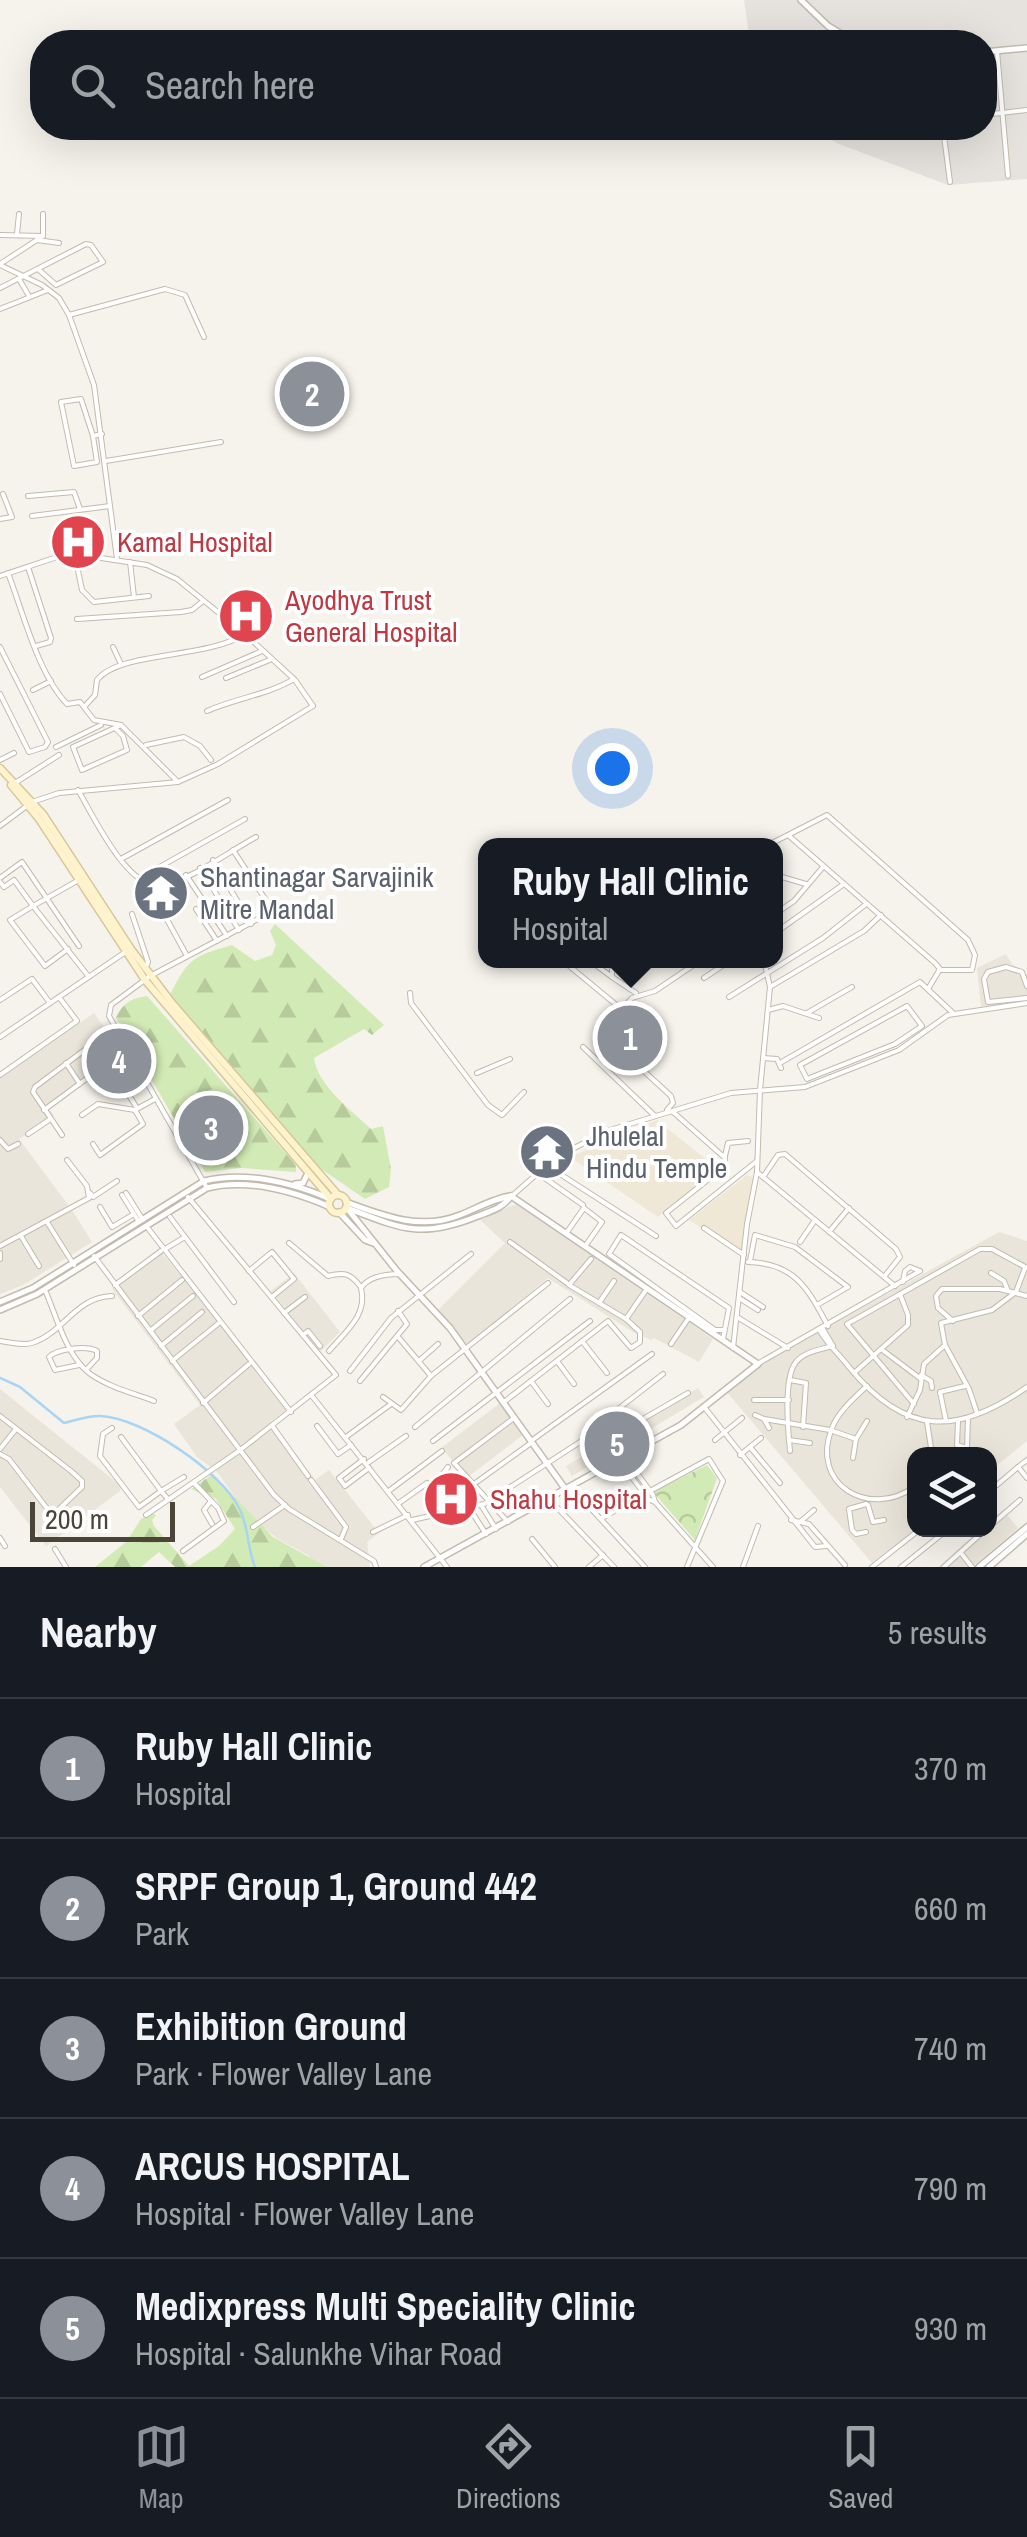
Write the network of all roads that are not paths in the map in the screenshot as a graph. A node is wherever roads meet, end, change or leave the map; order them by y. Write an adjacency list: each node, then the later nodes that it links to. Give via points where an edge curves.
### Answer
1 (801, 0): 2 (street)
2 (832, 30)
3 (1027, 48): 4 (street)
4 (997, 51): 6 (street)
5 (1027, 110): 6 (street)
6 (1003, 113): 7 (street); 9 (street)
7 (997, 114)
8 (945, 140): 10 (street)
9 (1008, 176)
10 (950, 182)
11 (18, 214): 13 (street)
12 (43, 214): 15 (street)
13 (18, 234): 14 (street); 15 (street)
14 (0, 235)
15 (43, 236): 16 (street)
16 (37, 240): 17 (street); 18 (street)
17 (59, 244)
18 (0, 265): 20 (street)
19 (38, 269): 19 (street, via 56,285 103,262 86,244); 20 (street)
20 (22, 278): 21 (street); 22 (street); 23 (street)
21 (0, 288)
22 (48, 290): 23 (street); 25 (street)
23 (30, 298): 24 (street)
24 (0, 309)
25 (69, 315): 26 (street, via 166,290 185,294); 27 (street, via 94,385)
26 (204, 337)
27 (102, 434): 28 (street); 30 (street)
28 (93, 436): 28 (street, via 81,399 61,402 74,466 97,462)
29 (221, 442): 30 (street)
30 (106, 460): 33 (street)
31 (4, 494): 36 (street, via 12,517)
32 (28, 496): 34 (street, via 74,492)
33 (110, 506): 34 (street); 38 (street)
34 (80, 509): 35 (street)
35 (32, 516)
36 (0, 519)
37 (75, 556): 38 (street); 40 (street); 44 (street, via 89,599)
38 (117, 559): 39 (street)
39 (130, 562): 44 (street); 45 (street, via 177,580)
40 (28, 567): 41 (street); 48 (street, via 51,638)
41 (8, 573): 42 (street); 48 (street)
42 (0, 576)
43 (150, 596): 44 (street)
44 (134, 598)
45 (203, 601): 46 (street, via 181,612); 47 (street)
46 (77, 619)
47 (245, 634): 51 (street); 53 (street, via 203,651)
48 (36, 646): 57 (street)
49 (0, 647): 59 (street, via 45,747 29,752)
50 (113, 647): 53 (street)
51 (263, 650): 52 (street); 54 (street)
52 (272, 658): 55 (street); 56 (street)
53 (120, 664): 60 (street, via 103,672)
54 (202, 678)
55 (226, 678)
56 (294, 679): 61 (street); 70 (street, via 313,706)
57 (50, 681): 58 (street); 60 (street, via 66,704)
58 (33, 690)
59 (0, 694)
60 (86, 706): 62 (street)
61 (207, 711)
62 (104, 724): 63 (street); 64 (street)
63 (118, 726): 63 (street, via 73,747 82,770 128,750); 65 (street)
64 (56, 746)
65 (143, 746): 68 (street, via 184,737); 70 (street)
66 (14, 753): 69 (street)
67 (59, 756): 71 (street)
68 (211, 760)
69 (0, 767): 71 (main road); 74 (main road)
70 (178, 782): 72 (street)
71 (15, 783): 74 (main road)
72 (78, 790): 74 (street); 81 (street)
73 (228, 800): 81 (street)
74 (30, 803): 76 (street); 86 (main road)
75 (245, 819): 88 (street)
76 (0, 826)
77 (788, 835): 79 (street); 83 (street); 117 (street, via 827,815 932,907 968,940 974,955 972,970)
78 (256, 837): 80 (street)
79 (782, 838)
80 (233, 850): 82 (street); 100 (street, via 272,911)
81 (121, 859): 88 (street)
82 (214, 860): 84 (street); 100 (street)
83 (823, 867): 91 (street); 92 (street)
84 (200, 868): 85 (street); 102 (street)
85 (186, 875): 90 (street, via 164,886); 103 (street)
86 (82, 877): 93 (street); 107 (main road)
87 (783, 877): 91 (street)
88 (138, 878): 90 (street)
89 (0, 880): 93 (street, via 22,862); 95 (street, via 4,888 14,880)
90 (147, 884): 108 (street)
91 (806, 884): 97 (street)
92 (844, 884): 94 (street); 101 (street)
93 (46, 899): 95 (street); 105 (street)
94 (866, 903): 99 (street); 109 (street)
95 (34, 906): 106 (street); 106 (street, via 10,920 44,966)
96 (196, 909): 104 (street)
97 (783, 909)
98 (132, 914): 119 (street)
99 (881, 916): 117 (street); 124 (street)
100 (250, 924): 102 (street)
101 (783, 927)
102 (239, 930): 103 (street)
103 (227, 936): 104 (street)
104 (217, 941): 108 (street)
105 (79, 946)
106 (68, 948): 120 (street)
107 (128, 950): 119 (main road); 120 (street)
108 (187, 956): 119 (street)
109 (783, 963)
110 (572, 968): 135 (street)
111 (599, 968): 121 (street)
112 (615, 968): 121 (street)
113 (690, 968): 128 (street)
114 (719, 968): 122 (street)
115 (766, 968): 118 (street)
116 (775, 968): 118 (street)
117 (939, 970): 126 (street)
118 (767, 973): 124 (street); 130 (street)
119 (147, 975): 140 (street, via 111,1005); 174 (main road); 185 (main road)
120 (89, 977): 129 (street)
121 (612, 977): 128 (street)
122 (704, 978)
123 (1027, 986): 133 (street, via 1018,969 985,975 988,1002)
124 (770, 987): 136 (street)
125 (852, 988): 137 (street)
126 (928, 989): 138 (street); 145 (street, via 920,982 780,1066 775,1058)
127 (410, 993): 155 (street, via 488,1105 502,1114)
128 (638, 995): 135 (street)
129 (59, 997): 134 (street); 151 (street, via 77,1022)
130 (729, 998)
131 (0, 1000): 134 (street, via 32,979)
132 (1027, 1000): 133 (street)
133 (1016, 1002): 138 (street)
134 (50, 1003): 142 (street)
135 (620, 1008): 160 (street, via 604,1032 671,1096)
136 (768, 1010): 137 (street, via 783,1006); 145 (street)
137 (807, 1013): 139 (street)
138 (954, 1014): 149 (street, via 899,1050)
139 (819, 1018)
140 (114, 1028): 141 (street); 156 (street)
141 (107, 1034): 144 (street); 148 (street, via 120,1054)
142 (0, 1037)
143 (583, 1047): 162 (street)
144 (88, 1048): 147 (street); 148 (street)
145 (763, 1058): 154 (street)
146 (510, 1059): 150 (street)
147 (66, 1063): 153 (street); 158 (street, via 35,1087)
148 (103, 1067): 153 (street)
149 (846, 1067): 149 (street, via 807,1079 800,1065 912,1009 922,1026); 154 (street, via 806,1087)
150 (477, 1073)
151 (0, 1075)
152 (108, 1080): 157 (street, via 117,1077)
153 (80, 1084): 158 (street)
154 (760, 1090): 159 (street); 171 (street)
155 (524, 1092)
156 (155, 1098): 157 (street); 181 (street)
157 (136, 1109): 161 (street, via 98,1104); 169 (street, via 143,1124 138,1130 100,1155)
158 (44, 1110): 163 (street)
159 (672, 1111): 160 (street); 173 (street, via 715,1147)
160 (664, 1113): 162 (street)
161 (82, 1115)
162 (655, 1116): 172 (street, via 607,1131)
163 (51, 1119): 164 (street); 165 (street)
164 (28, 1134)
165 (62, 1135)
166 (0, 1140): 168 (street, via 8,1149)
167 (748, 1141): 173 (street, via 728,1143)
168 (18, 1144)
169 (93, 1144)
170 (68, 1160): 182 (street)
171 (757, 1160): 176 (street); 178 (street)
172 (546, 1164): 175 (street); 201 (street)
173 (724, 1164): 178 (street); 178 (street, via 666,1213 676,1226)
174 (308, 1172): 180 (street, via 304,1183); 185 (main road)
175 (536, 1172): 184 (street); 186 (street)
176 (756, 1172): 177 (street); 212 (street)
177 (762, 1176): 189 (street, via 782,1154); 192 (street)
178 (735, 1180)
179 (117, 1181): 182 (street)
180 (287, 1184): 181 (street, via 230,1177); 185 (street)
181 (205, 1185): 183 (street); 185 (street, via 258,1186)
182 (90, 1193): 193 (street)
183 (187, 1196): 195 (street); 219 (street)
184 (511, 1196): 187 (street, via 428,1224); 194 (street, via 502,1207 444,1229); 197 (street)
185 (333, 1200): 187 (main road); 187 (main road)
186 (584, 1205)
187 (344, 1207): 194 (street); 199 (street); 206 (street)
188 (100, 1208): 190 (street, via 112,1226)
189 (848, 1208): 198 (street); 223 (street, via 898,1254)
190 (134, 1214): 195 (street); 195 (street, via 124,1194)
191 (170, 1216): 202 (street)
192 (815, 1220): 198 (street); 205 (street)
193 (47, 1222): 200 (street); 217 (street)
194 (383, 1222): 199 (street, via 371,1226)
195 (143, 1223): 208 (street); 211 (street)
196 (704, 1228): 212 (street)
197 (567, 1232): 207 (street); 207 (street, via 584,1208 602,1222)
198 (829, 1232): 223 (street)
199 (370, 1235): 206 (street)
200 (21, 1236): 209 (street); 216 (street)
201 (656, 1236)
202 (185, 1237): 208 (street); 244 (street)
203 (289, 1242): 229 (street, via 315,1268 328,1276 352,1275)
204 (510, 1242): 227 (street)
205 (800, 1242)
206 (373, 1243): 222 (street)
207 (586, 1245): 213 (street)
208 (163, 1250): 228 (street); 319 (street)
209 (0, 1253)
210 (471, 1254): 235 (street)
211 (94, 1255): 217 (street); 228 (street)
212 (744, 1255): 215 (street)
213 (607, 1257): 230 (street); 262 (street); 262 (street, via 622,1235 729,1308)
214 (591, 1259): 227 (street)
215 (746, 1262): 236 (street); 246 (street, via 791,1274); 246 (street, via 755,1235 795,1247 848,1287)
216 (40, 1266)
217 (75, 1267): 232 (street); 243 (street)
218 (1026, 1268): 231 (street, via 986,1247); 234 (street)
219 (249, 1271): 240 (street); 240 (street, via 272,1252 294,1279)
220 (920, 1272): 231 (street, via 910,1267)
221 (991, 1273): 233 (street)
222 (400, 1274): 229 (street, via 384,1274); 235 (street)
223 (884, 1277): 231 (street)
224 (182, 1280): 252 (street)
225 (614, 1282): 245 (street)
226 (548, 1283): 277 (street)
227 (569, 1284): 245 (street)
228 (116, 1285): 252 (street)
229 (362, 1288): 279 (street, via 359,1316)
230 (647, 1288): 254 (street); 255 (street)
231 (897, 1289): 260 (street); 278 (street, via 908,1325); 281 (street, via 847,1324)
232 (45, 1290): 248 (street); 259 (street)
233 (1008, 1291): 234 (street); 257 (street, via 942,1290 938,1308)
234 (1016, 1292): 239 (street); 257 (street, via 992,1310)
235 (420, 1293): 249 (street); 277 (street)
236 (739, 1295): 247 (street); 253 (street)
237 (112, 1296): 259 (street, via 81,1305)
238 (194, 1296): 261 (street)
239 (1027, 1296)
240 (272, 1297): 251 (street)
241 (305, 1297): 251 (street)
242 (570, 1299): 293 (street)
243 (0, 1302)
244 (234, 1302)
245 (599, 1304): 255 (street)
246 (817, 1305): 260 (street)
247 (761, 1308)
248 (0, 1310)
249 (398, 1311): 264 (street, via 408,1324); 295 (street, via 347,1373)
250 (202, 1312): 271 (street)
251 (284, 1312): 263 (street)
252 (138, 1316): 261 (street)
253 (737, 1317): 274 (street); 275 (street)
254 (690, 1318): 267 (street); 269 (street)
255 (626, 1319): 266 (street, via 642,1336 631,1348 608,1321)
256 (590, 1321): 306 (street)
257 (953, 1321): 270 (street, via 941,1323)
258 (219, 1324): 283 (street)
259 (61, 1326): 265 (street, via 31,1344); 276 (street)
260 (824, 1329): 273 (street); 275 (street)
261 (150, 1331): 271 (street)
262 (724, 1331): 267 (street)
263 (303, 1335): 272 (street, via 308,1331); 295 (street)
264 (398, 1336): 284 (street); 299 (street)
265 (0, 1341)
266 (582, 1341): 285 (street); 292 (street)
267 (723, 1341): 274 (street)
268 (438, 1344): 284 (street)
269 (671, 1344)
270 (944, 1345): 297 (street, via 924,1364); 303 (street)
271 (161, 1346): 283 (street)
272 (320, 1346)
273 (832, 1346): 291 (street); 298 (street, via 801,1357)
274 (734, 1348): 288 (street)
275 (788, 1348): 288 (street)
276 (72, 1350): 286 (street); 286 (street, via 53,1352 51,1368); 289 (street, via 96,1351)
277 (465, 1350): 293 (street); 296 (street)
278 (881, 1350): 281 (street); 282 (street)
279 (329, 1351)
280 (652, 1354): 351 (street)
281 (872, 1358): 290 (street); 291 (street)
282 (894, 1359): 290 (street); 297 (street)
283 (172, 1361): 314 (street)
284 (419, 1361): 296 (street)
285 (556, 1361): 300 (street); 301 (street)
286 (81, 1364): 289 (street)
287 (248, 1364): 314 (street)
288 (758, 1364): 318 (street)
289 (86, 1370): 312 (street)
290 (884, 1370): 317 (street)
291 (854, 1372): 302 (street)
292 (607, 1373)
293 (483, 1374): 306 (street); 336 (street)
294 (663, 1374): 330 (street)
295 (336, 1375): 308 (street)
296 (432, 1376): 315 (street, via 400,1410)
297 (921, 1377): 305 (street); 317 (street)
298 (790, 1380): 311 (street); 337 (street, via 806,1383)
299 (360, 1381)
300 (531, 1381): 313 (street); 316 (street)
301 (574, 1384)
302 (867, 1386): 324 (street); 341 (street)
303 (967, 1386): 320 (street); 332 (street, via 940,1392)
304 (1027, 1386): 320 (street)
305 (932, 1388)
306 (497, 1393): 313 (street); 347 (street)
307 (688, 1394): 330 (street, via 622,1431)
308 (312, 1396): 319 (street); 345 (street)
309 (383, 1397): 315 (street)
310 (754, 1400): 311 (street)
311 (789, 1400): 333 (street)
312 (154, 1401)
313 (504, 1402): 323 (street)
314 (203, 1403): 358 (street)
315 (391, 1404): 345 (street)
316 (548, 1404)
317 (914, 1404): 324 (street)
318 (705, 1407): 342 (street); 361 (street)
319 (291, 1412): 334 (street)
320 (977, 1413): 326 (street)
321 (755, 1415): 327 (street)
322 (0, 1416): 338 (street)
323 (514, 1417): 351 (street); 373 (street, via 454,1464)
324 (908, 1417): 331 (street)
325 (742, 1418): 342 (street)
326 (968, 1418): 329 (street); 329 (street, via 966,1448 958,1444)
327 (764, 1419): 333 (street); 340 (street)
328 (867, 1421): 350 (street)
329 (958, 1421): 332 (street)
330 (601, 1422): 365 (street)
331 (927, 1422): 332 (street); 355 (street)
332 (946, 1422)
333 (788, 1425): 337 (street); 349 (street)
334 (272, 1426): 358 (street); 412 (street, via 346,1527)
335 (317, 1426): 353 (street, via 338,1454)
336 (415, 1427)
337 (803, 1427): 341 (street)
338 (17, 1428): 357 (street); 357 (street, via 82,1481 80,1490 49,1511)
339 (112, 1428): 376 (street, via 103,1434 100,1456 139,1508)
340 (769, 1428)
341 (830, 1430): 350 (street); 384 (street, via 828,1471)
342 (724, 1432): 348 (street); 360 (street)
343 (406, 1436): 364 (street)
344 (121, 1437): 376 (street)
345 (346, 1437): 353 (street)
346 (761, 1438): 354 (street)
347 (432, 1440)
348 (715, 1440)
349 (789, 1440): 352 (street); 356 (street)
350 (856, 1440): 362 (street)
351 (532, 1442): 365 (street); 373 (street)
352 (810, 1443)
353 (352, 1444): 364 (street)
354 (750, 1446): 360 (street); 371 (street)
355 (931, 1447)
356 (790, 1450)
357 (0, 1451)
358 (239, 1451): 370 (street); 387 (street)
359 (442, 1451): 377 (street)
360 (740, 1454): 395 (street)
361 (622, 1458): 375 (street); 378 (street)
362 (853, 1458)
363 (1027, 1460): 367 (street)
364 (367, 1463): 364 (street, via 340,1476 345,1485); 377 (street)
365 (548, 1463): 375 (street); 385 (street)
366 (448, 1467): 390 (street, via 441,1476)
367 (1018, 1467): 369 (street); 374 (street)
368 (184, 1477): 376 (street)
369 (1027, 1478)
370 (196, 1480): 380 (street); 383 (street)
371 (780, 1483)
372 (427, 1484): 386 (street)
373 (474, 1484): 385 (street)
374 (997, 1485)
375 (568, 1488): 381 (street); 394 (street)
376 (161, 1491): 380 (street)
377 (389, 1491): 386 (street)
378 (647, 1492): 394 (street); 416 (street); 416 (street, via 709,1459 723,1480)
379 (907, 1493): 384 (street)
380 (168, 1500): 392 (street)
381 (550, 1500): 398 (street); 420 (street)
382 (1020, 1500): 397 (street)
383 (212, 1501): 400 (street, via 204,1510); 418 (street, via 224,1522)
384 (866, 1501): 396 (street, via 873,1522); 406 (street, via 848,1512 852,1530)
385 (490, 1502): 388 (street); 398 (street)
386 (399, 1504): 391 (street)
387 (285, 1505): 402 (street); 412 (street)
388 (481, 1506): 390 (street); 403 (street)
389 (814, 1510): 399 (street)
390 (471, 1511): 393 (street); 407 (street)
391 (408, 1514): 393 (street); 405 (street)
392 (146, 1515)
393 (412, 1520): 421 (street)
394 (602, 1520): 431 (street)
395 (791, 1520): 399 (street); 415 (street, via 815,1547)
396 (884, 1520)
397 (997, 1520)
398 (508, 1522): 403 (street)
399 (800, 1522): 415 (street)
400 (212, 1524)
401 (758, 1526): 434 (street)
402 (253, 1527)
403 (496, 1528): 407 (street)
404 (1027, 1530): 422 (street); 438 (street)
405 (373, 1532)
406 (866, 1532)
407 (486, 1534): 421 (street)
408 (910, 1537): 435 (street)
409 (938, 1537): 436 (street)
410 (978, 1537): 419 (street)
411 (0, 1538): 414 (street)
412 (340, 1539): 425 (street)
413 (532, 1539): 428 (street)
414 (5, 1546)
415 (828, 1546): 423 (street)
416 (697, 1547): 432 (street); 433 (street)
417 (55, 1549): 424 (street)
418 (183, 1551)
419 (961, 1553): 437 (street); 438 (street)
420 (603, 1555): 429 (street); 430 (street)
421 (440, 1558): 426 (street); 427 (street)
422 (996, 1561): 439 (street); 440 (street)
423 (845, 1566)
424 (66, 1567)
425 (376, 1567)
426 (424, 1567)
427 (448, 1567)
428 (555, 1567)
429 (589, 1567)
430 (614, 1567)
431 (645, 1567)
432 (687, 1567)
433 (713, 1567)
434 (744, 1567)
435 (872, 1567)
436 (901, 1567)
437 (944, 1567)
438 (976, 1567)
439 (988, 1567)
440 (1002, 1567)

